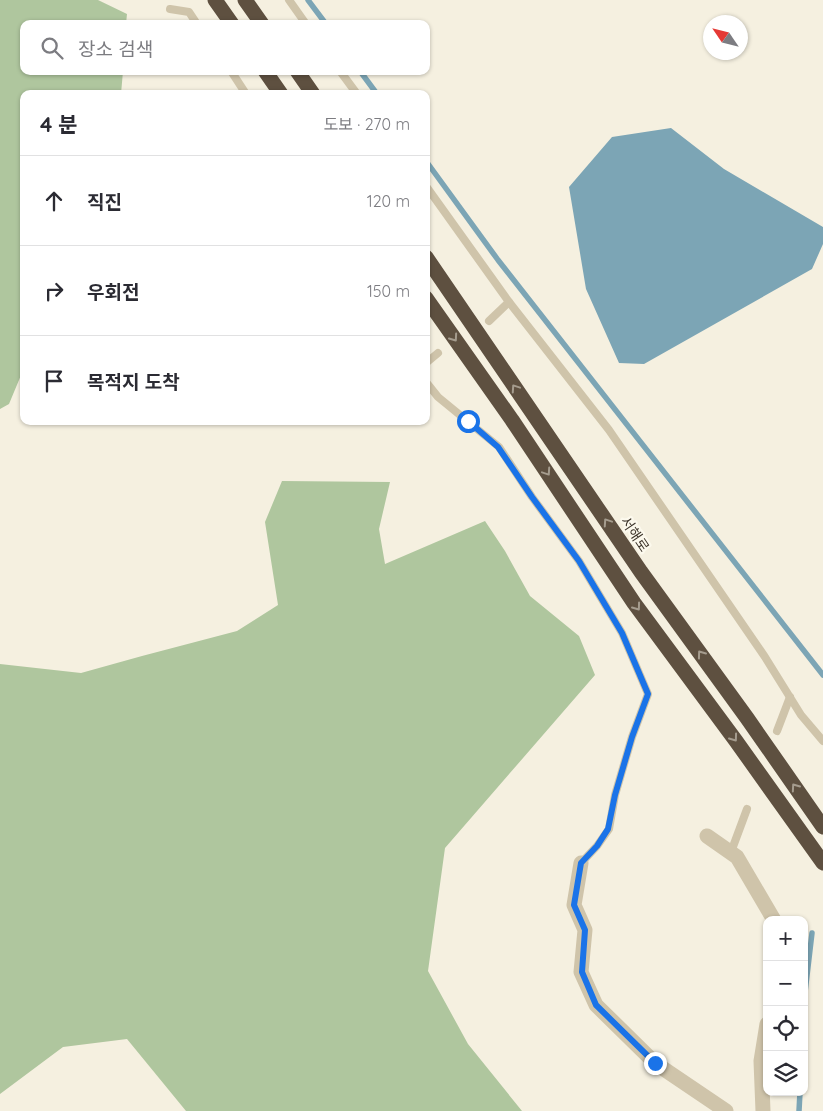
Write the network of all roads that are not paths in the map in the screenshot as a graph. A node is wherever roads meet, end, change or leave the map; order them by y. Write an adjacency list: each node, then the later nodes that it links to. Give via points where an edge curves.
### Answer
1 (215, 0): 6 (highway)
2 (245, 0): 7 (highway)
3 (289, 0): 8 (lane)
4 (170, 9): 5 (lane, via 189,12)
5 (194, 20)
6 (229, 20)
7 (259, 20)
8 (303, 20)
9 (234, 75): 13 (lane)
10 (268, 75): 14 (highway)
11 (299, 75): 15 (highway)
12 (343, 75): 16 (lane)
13 (243, 90)
14 (278, 90)
15 (310, 90)
16 (354, 90)
17 (430, 192): 19 (lane)
18 (430, 263): 29 (highway, 서해로, one-way to 18, via 641,572)
19 (509, 302): 21 (lane); 25 (lane, via 609,430)
20 (430, 304): 33 (highway, one-way to 33, via 634,603)
21 (488, 321)
22 (438, 353): 23 (lane)
23 (430, 360)
24 (430, 387): 32 (lane, via 498,447 579,561 622,633 648,694 632,737 608,829)
25 (790, 697): 26 (lane); 27 (lane)
26 (777, 731)
27 (823, 741)
28 (747, 809): 31 (lane)
29 (823, 826)
30 (707, 836): 31 (street)
31 (731, 852): 34 (street)
32 (581, 863): 36 (street, via 574,905 585,930 582,972 596,1005 655,1063)
33 (823, 863)
34 (772, 916)
35 (763, 1049): 37 (street)
36 (726, 1111)
37 (763, 1111)

